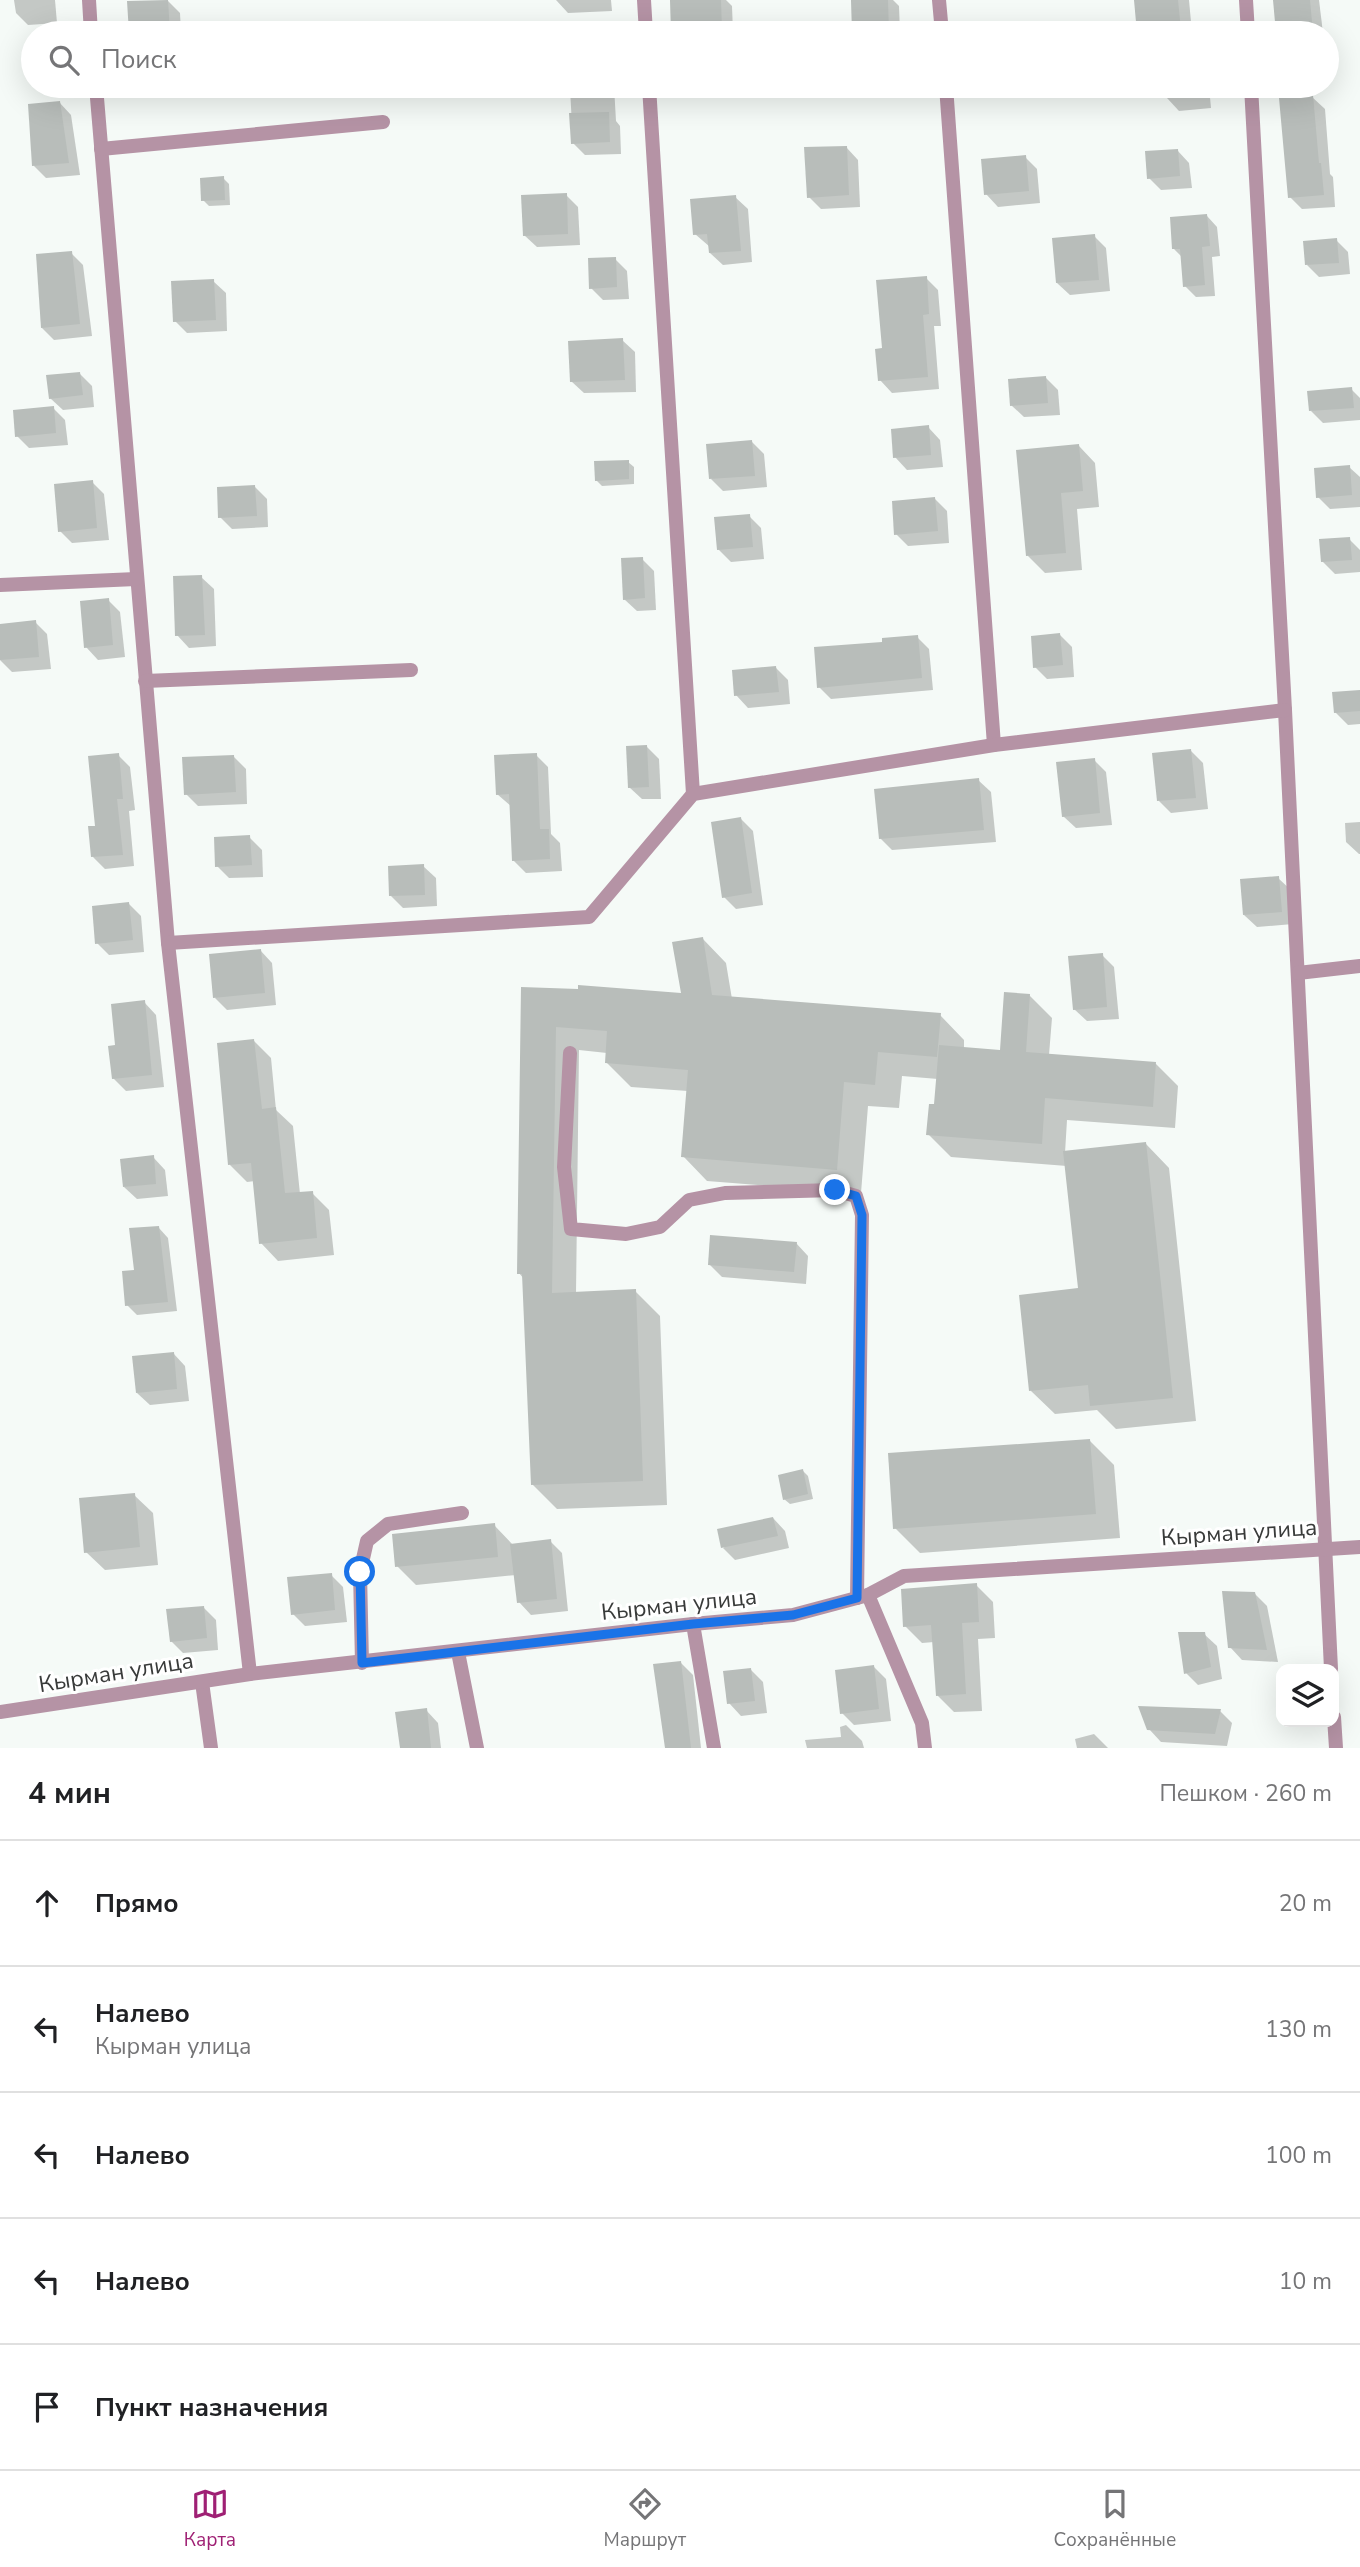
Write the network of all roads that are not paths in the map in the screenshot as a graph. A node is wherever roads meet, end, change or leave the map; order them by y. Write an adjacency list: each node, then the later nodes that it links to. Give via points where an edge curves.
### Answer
1 (89, 0): 5 (street)
2 (644, 0): 6 (street)
3 (939, 0): 7 (street)
4 (1246, 0): 8 (street)
5 (90, 21)
6 (645, 21)
7 (941, 21)
8 (1247, 21)
9 (97, 98): 14 (street)
10 (650, 98): 21 (street)
11 (947, 98): 20 (street)
12 (1252, 98): 19 (street)
13 (383, 122): 14 (street)
14 (101, 149): 15 (street)
15 (136, 579): 16 (street); 18 (street)
16 (0, 585)
17 (411, 670): 18 (street)
18 (145, 681): 22 (street)
19 (1285, 710): 20 (street); 24 (street)
20 (994, 745): 21 (street)
21 (693, 794): 22 (street, via 589,917)
22 (168, 943): 34 (street)
23 (1360, 966): 24 (street)
24 (1297, 973): 28 (street)
25 (570, 1053): 29 (street, via 564,1167 571,1229 626,1234 660,1227 690,1200 725,1193 835,1190 856,1196 862,1215)
26 (462, 1513): 32 (street, via 388,1524 366,1541 360,1572)
27 (1360, 1547): 28 (street, Кырман улица)
28 (1324, 1549): 29 (street, Кырман улица, via 904,1576); 33 (street)
29 (862, 1596): 30 (street, Кырман улица, via 793,1615); 41 (street, via 922,1723)
30 (693, 1624): 31 (street, Кырман улица); 40 (street)
31 (458, 1653): 32 (street, Кырман улица); 39 (street)
32 (362, 1663): 34 (street, Кырман улица)
33 (1331, 1664)
34 (250, 1674): 35 (street, Кырман улица)
35 (202, 1682): 36 (street, Кырман улица); 38 (street)
36 (0, 1712)
37 (1335, 1727): 42 (street)
38 (211, 1748)
39 (477, 1748)
40 (714, 1748)
41 (925, 1748)
42 (1336, 1748)

